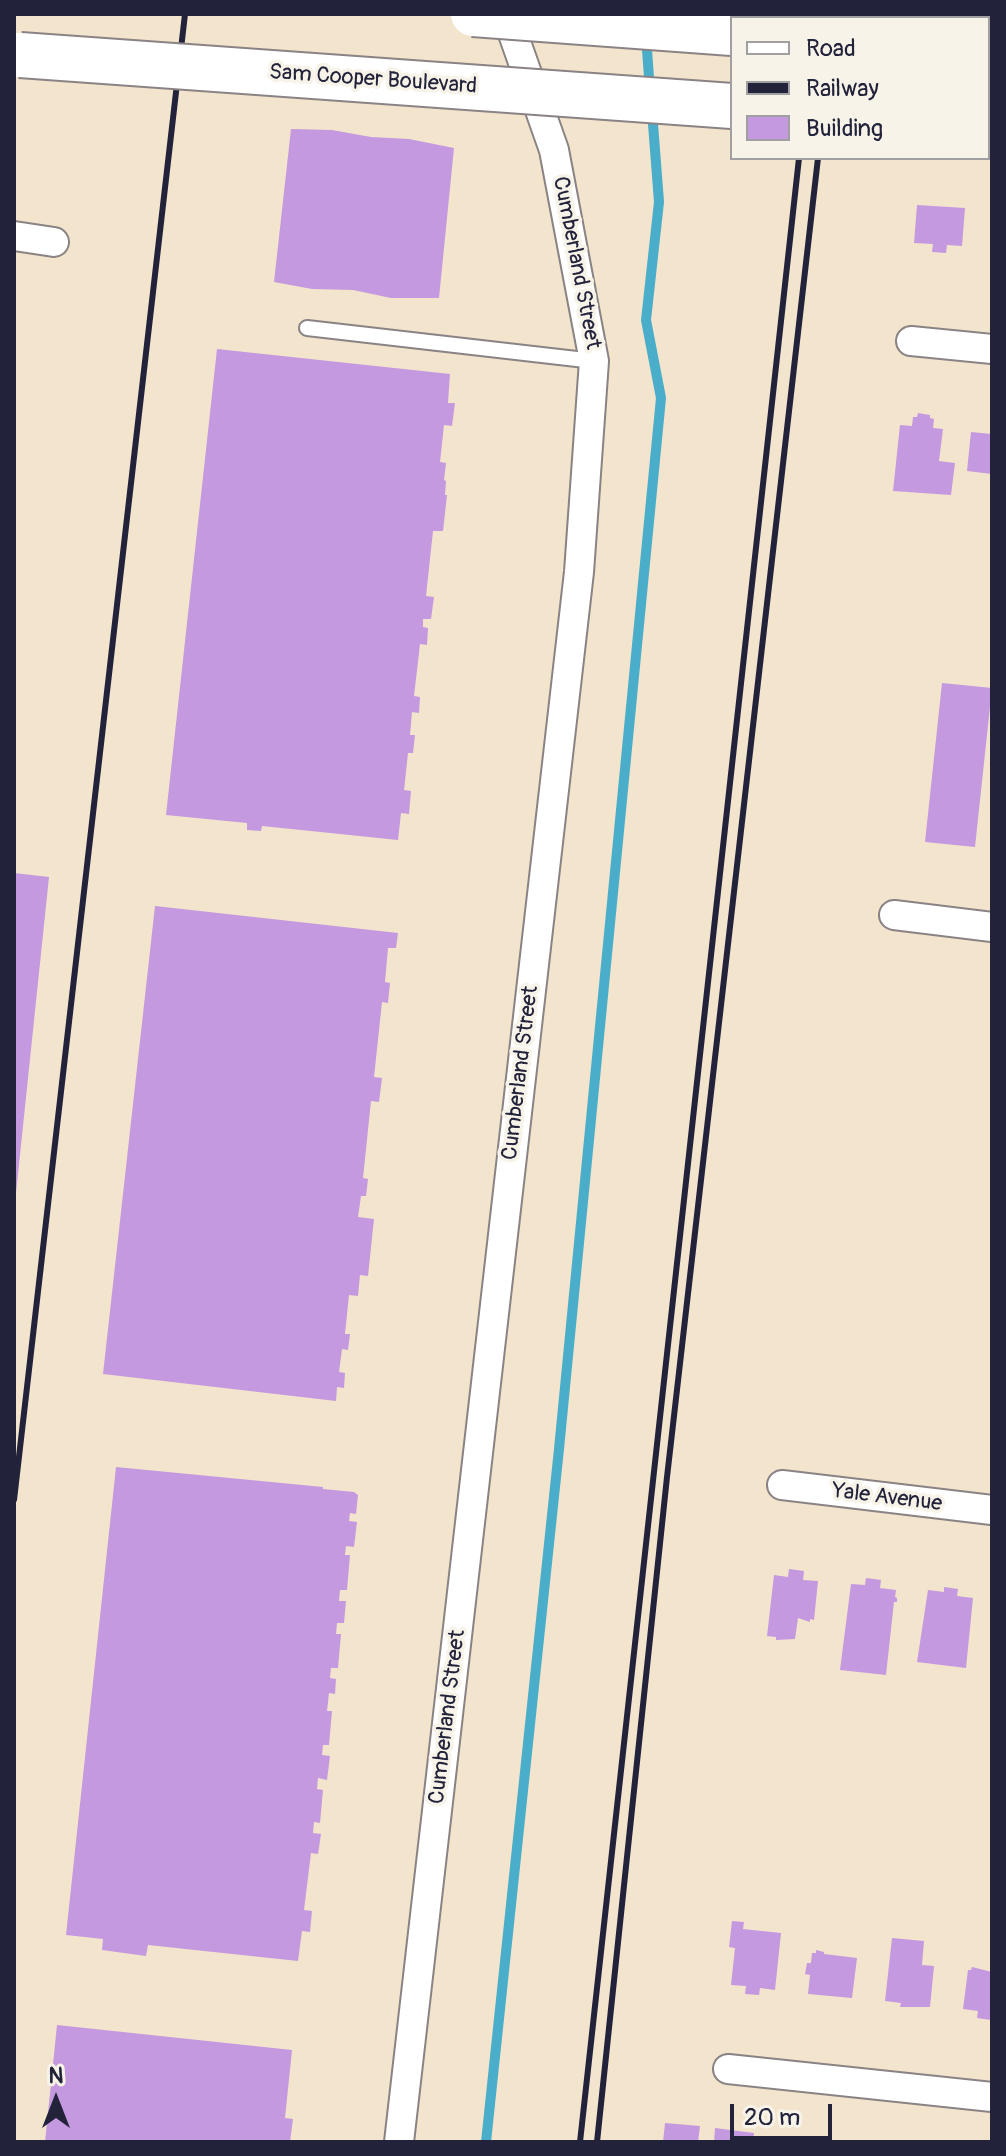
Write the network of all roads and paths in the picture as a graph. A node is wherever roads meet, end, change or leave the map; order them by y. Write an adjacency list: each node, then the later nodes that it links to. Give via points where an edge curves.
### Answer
1 (473, 14): 3 (main road, bridge)
2 (506, 14): 11 (street, Cumberland Street, via 554,150)
3 (730, 33)
4 (17, 54): 5 (main road, Sam Cooper Boulevard, bridge)
5 (730, 106)
6 (14, 236): 7 (street)
7 (54, 242)
8 (307, 328): 11 (lane)
9 (911, 341): 10 (street)
10 (992, 349)
11 (594, 361): 18 (street, Cumberland Street, via 579,572)
12 (894, 915): 13 (street)
13 (992, 927)
14 (782, 1485): 15 (street, Yale Avenue)
15 (992, 1510)
16 (728, 2069): 17 (street)
17 (992, 2097)
18 (399, 2142)

